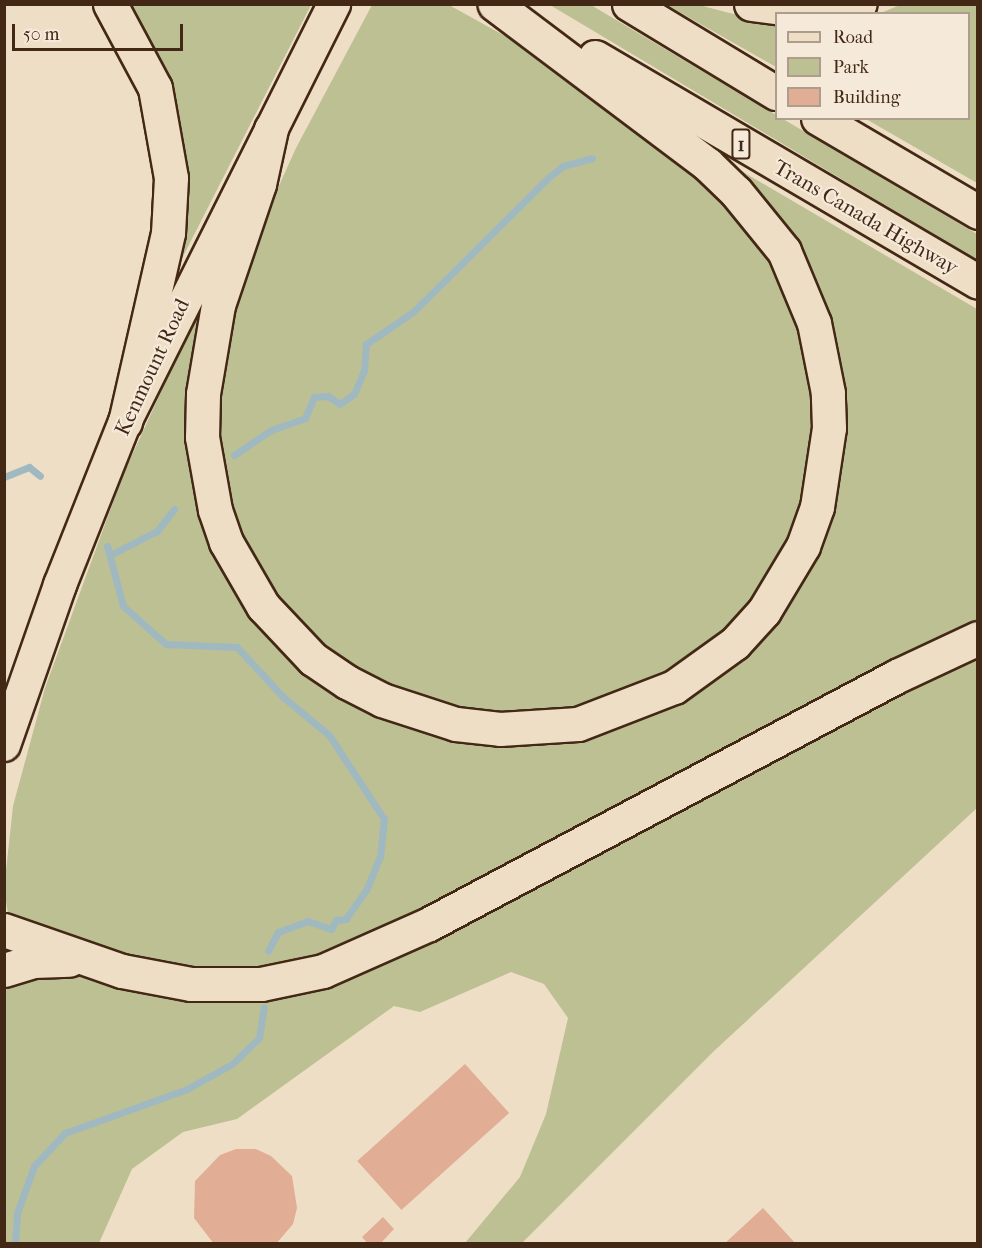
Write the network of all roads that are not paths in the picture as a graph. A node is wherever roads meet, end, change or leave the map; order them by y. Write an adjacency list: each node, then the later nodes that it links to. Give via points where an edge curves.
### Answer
1 (110, 4): 13 (highway, via 155,88 171,178 168,233)
2 (334, 4): 10 (main road, Kenmount Road)
3 (495, 4): 10 (highway, via 707,164 736,192 784,251 814,323 825,372 829,428 822,488 803,546 764,611 735,643 674,687 578,724 500,729 456,724 382,700 347,682 313,660 263,606 246,581 215,510 206,467 203,394 218,305 259,184)
4 (506, 4): 12 (highway, Trans Canada Highway / 1)
5 (629, 4): 8 (highway)
6 (751, 4): 7 (highway, via 805,11)
7 (860, 4)
8 (775, 92)
9 (821, 120): 11 (highway)
10 (271, 129): 13 (main road, Kenmount Road)
11 (978, 212)
12 (978, 282)
13 (125, 422): 15 (main road, Kenmount Road)
14 (978, 638): 19 (highway, via 897,676 429,924 334,968 280,981 230,987 159,980)
15 (28, 674): 16 (main road); 17 (main road, Kenmount Road)
16 (4, 708)
17 (4, 745)
18 (4, 930): 19 (highway)
19 (89, 960): 20 (highway, via 33,962)
20 (4, 970)

